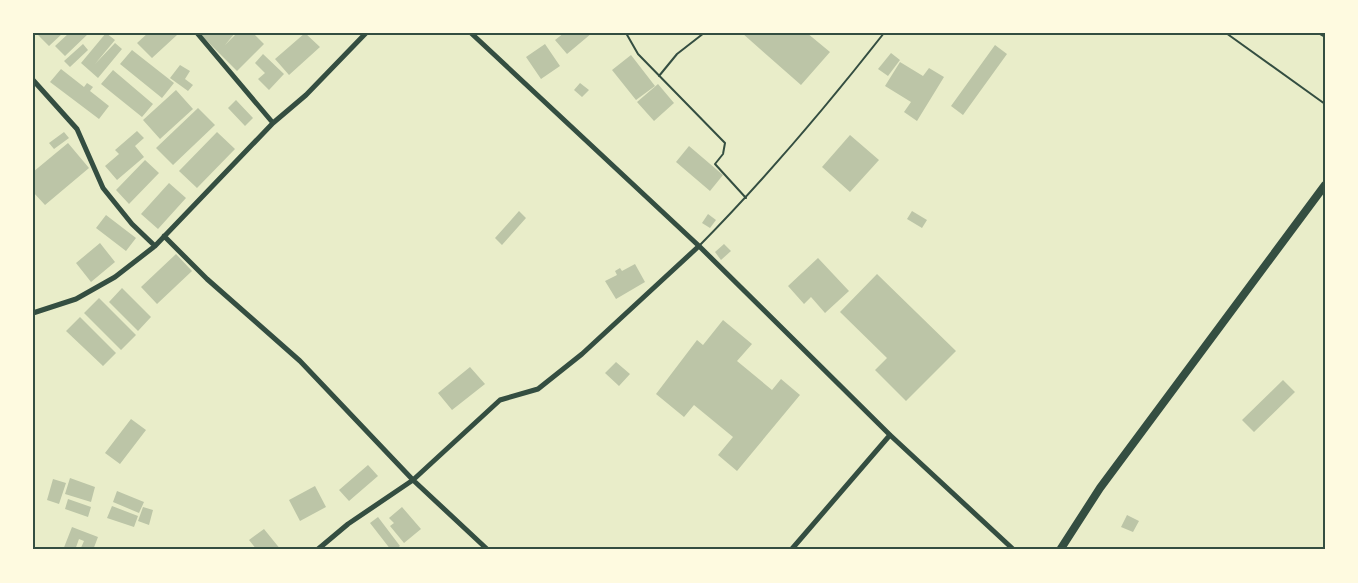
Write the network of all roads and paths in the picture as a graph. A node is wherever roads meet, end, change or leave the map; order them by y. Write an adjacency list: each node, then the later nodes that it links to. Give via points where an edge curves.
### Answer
1 (197, 33): 13 (street)
2 (366, 33): 13 (street)
3 (471, 33): 18 (street)
4 (626, 33): 10 (lane, via 638,54)
5 (704, 33): 10 (lane, via 677,54)
6 (884, 33): 15 (lane)
7 (1226, 33): 12 (lane)
8 (1318, 33): 9 (lane)
9 (1325, 37)
10 (659, 76): 15 (lane, via 725,143 715,164)
11 (33, 80): 17 (street, via 77,129 103,188)
12 (1325, 104)
13 (273, 123): 16 (street)
14 (1325, 185): 26 (main road, via 1100,488)
15 (746, 198): 18 (lane)
16 (164, 236): 17 (street); 21 (street, via 300,361)
17 (155, 246): 19 (street, via 115,277 76,299)
18 (699, 246): 20 (street); 21 (street, via 582,354 538,389 500,400)
19 (33, 313)
20 (890, 435): 24 (street); 25 (street)
21 (413, 480): 22 (street); 23 (street)
22 (317, 550)
23 (488, 550)
24 (791, 550)
25 (1014, 550)
26 (1060, 550)

